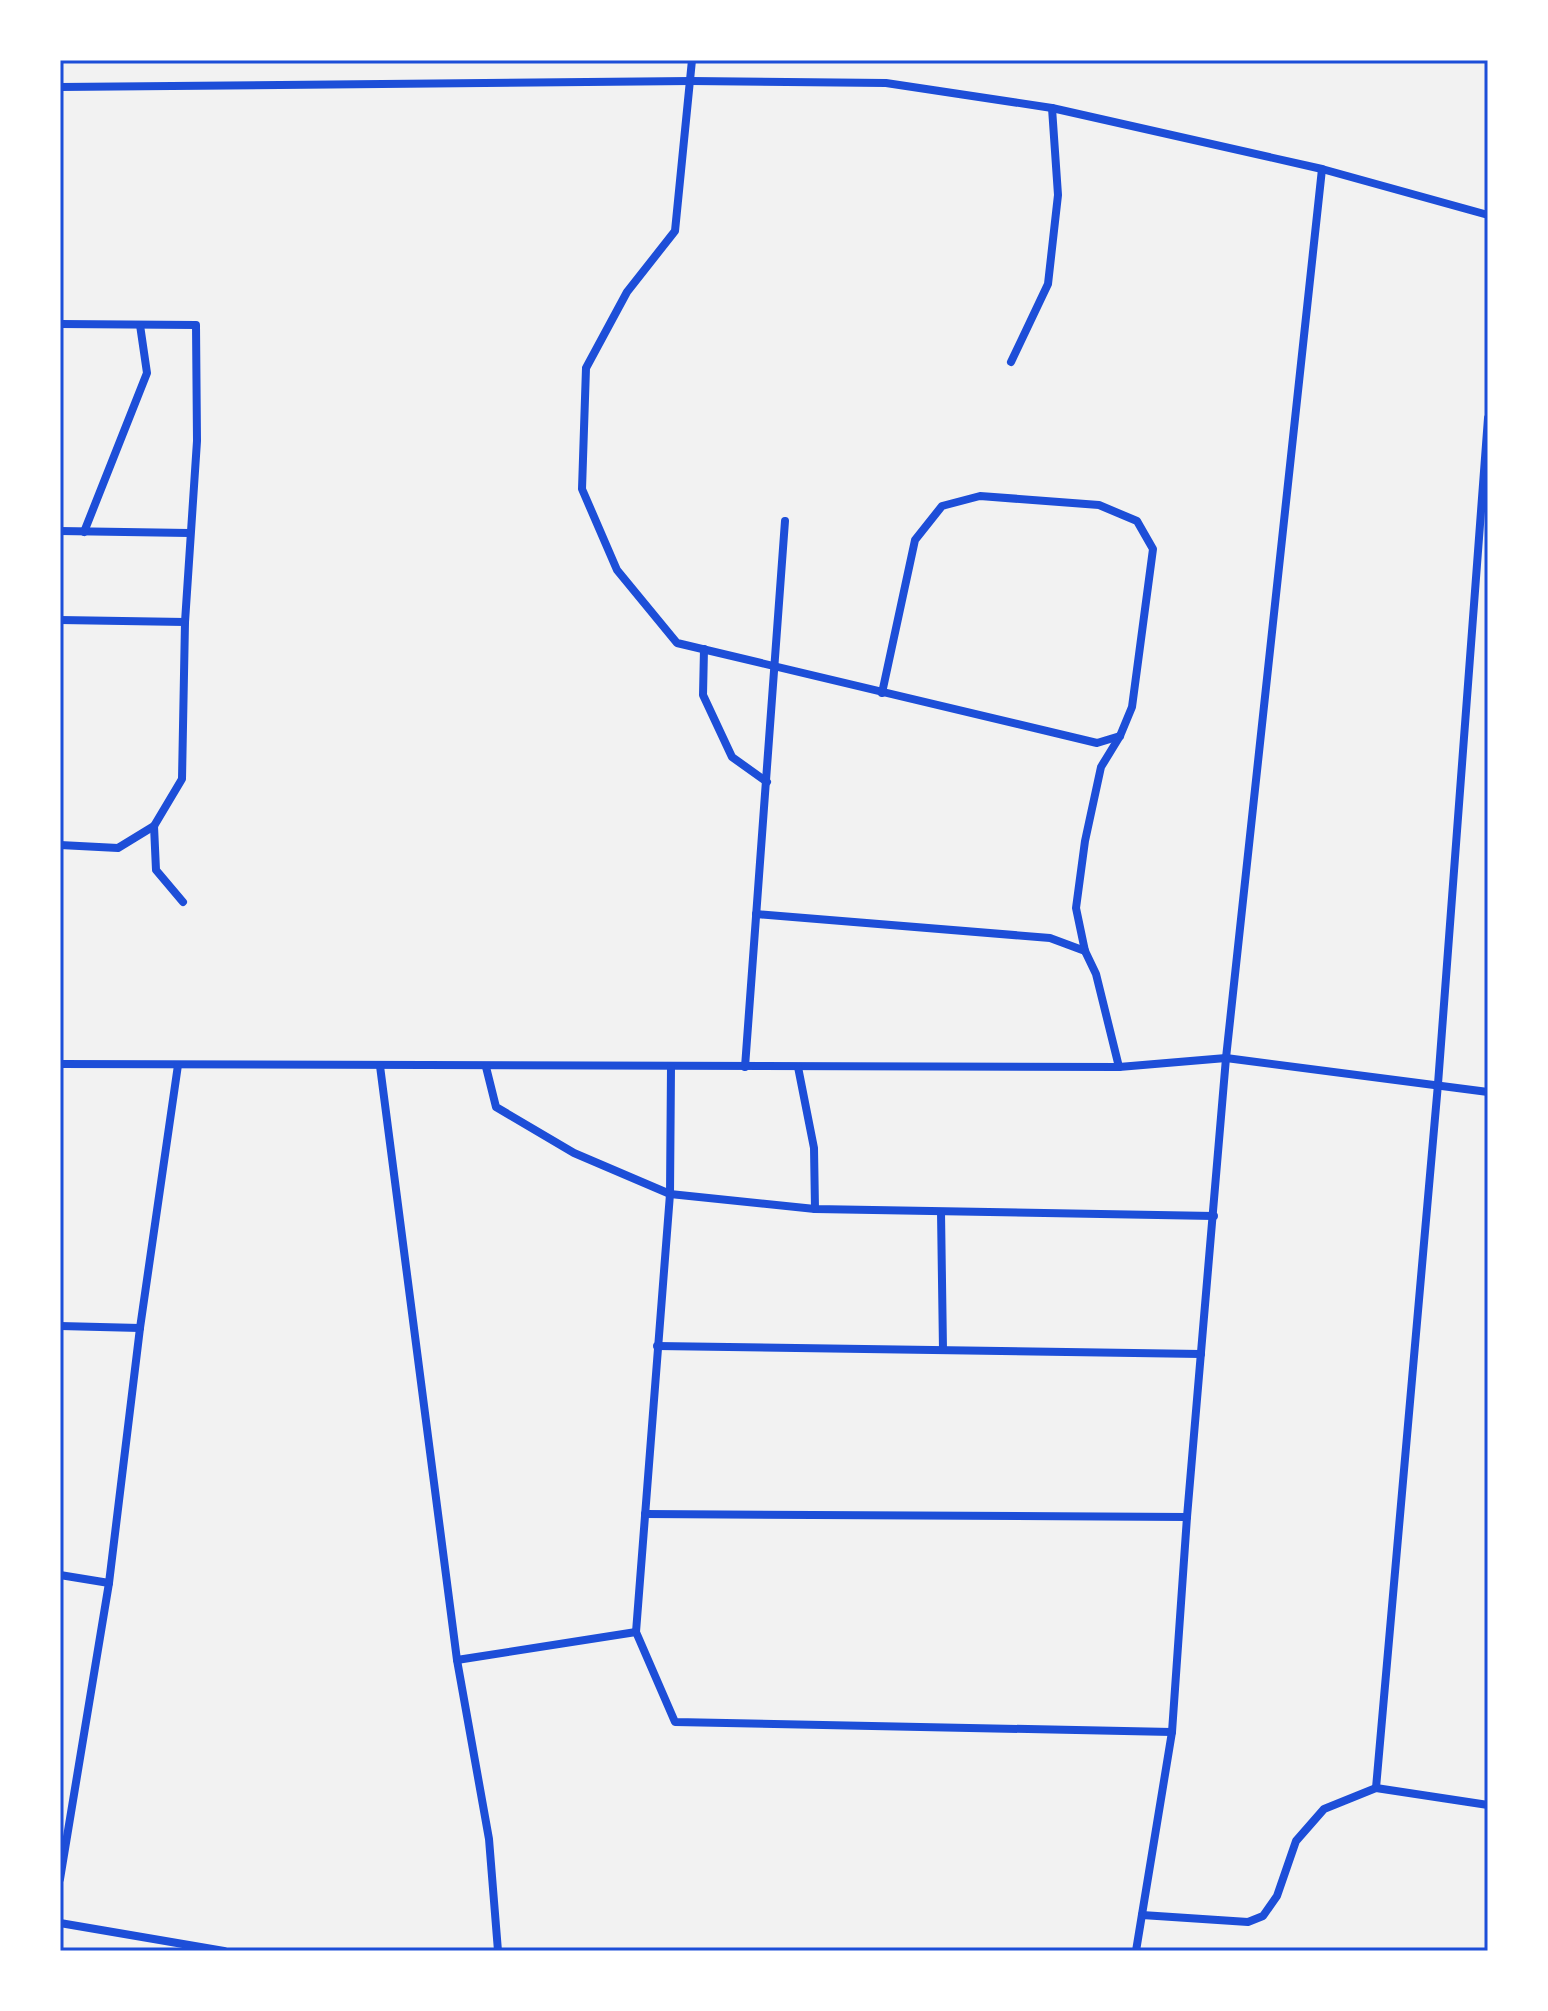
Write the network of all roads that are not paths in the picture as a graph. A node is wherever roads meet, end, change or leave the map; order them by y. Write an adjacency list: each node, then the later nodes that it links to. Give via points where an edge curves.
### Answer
1 (692, 60): 2 (street)
2 (691, 81): 3 (street); 4 (street, via 886,83); 17 (street, via 675,231 627,292 586,368 582,489 617,570 677,643)
3 (60, 87)
4 (1052, 108): 5 (street); 9 (street, via 1058,195 1048,284)
5 (1322, 169): 6 (street); 27 (street)
6 (1488, 215)
7 (60, 324): 8 (street)
8 (140, 325): 13 (street, via 147,373); 14 (street, via 196,325 197,441)
9 (1011, 362)
10 (1488, 418): 36 (street)
11 (785, 521): 18 (street)
12 (60, 531): 13 (street)
13 (84, 532): 14 (street)
14 (189, 533): 16 (street)
15 (60, 620): 16 (street)
16 (185, 622): 22 (street, via 182,779)
17 (704, 649): 18 (street); 21 (street, via 703,695 708,708 732,757)
18 (776, 666): 19 (street); 21 (street)
19 (882, 693): 20 (street, via 1097,743); 20 (street, via 915,540 942,506 980,496 1099,505 1137,521 1153,549 1132,707)
20 (1120, 736): 26 (street, via 1101,767 1085,841 1076,908)
21 (767, 782): 25 (street)
22 (154, 826): 23 (street, via 118,848); 24 (street, via 156,870)
23 (60, 845)
24 (183, 902)
25 (756, 914): 26 (street, via 1050,938); 33 (street)
26 (1085, 951): 35 (street, via 1096,974)
27 (1226, 1058): 35 (street); 36 (street); 41 (street)
28 (60, 1064): 29 (street)
29 (178, 1065): 30 (street); 43 (street)
30 (380, 1066): 31 (street); 52 (street)
31 (486, 1067): 32 (street); 38 (street, via 496,1107 574,1153)
32 (671, 1067): 33 (street); 38 (street)
33 (745, 1067): 34 (street)
34 (798, 1067): 35 (street); 39 (street, via 814,1148)
35 (1119, 1067)
36 (1438, 1084): 37 (street); 54 (street)
37 (1488, 1092)
38 (670, 1194): 39 (street); 44 (street)
39 (815, 1209): 40 (street)
40 (941, 1212): 41 (street); 45 (street)
41 (1214, 1216): 46 (street)
42 (60, 1326): 43 (street)
43 (140, 1328): 50 (street)
44 (657, 1346): 45 (street); 47 (street)
45 (943, 1350): 46 (street)
46 (1201, 1354): 48 (street)
47 (645, 1514): 48 (street); 51 (street)
48 (1187, 1517): 53 (street)
49 (60, 1575): 50 (street)
50 (109, 1583): 56 (street)
51 (636, 1632): 52 (street); 53 (street, via 675,1722)
52 (457, 1660): 60 (street, via 489,1839)
53 (1172, 1732): 57 (street)
54 (1376, 1788): 55 (street); 57 (street, via 1324,1809 1314,1820 1296,1841 1277,1896 1263,1916 1248,1922)
55 (1488, 1805)
56 (60, 1879)
57 (1142, 1915): 61 (street)
58 (60, 1923): 59 (street)
59 (224, 1951)
60 (498, 1951)
61 (1136, 1951)

